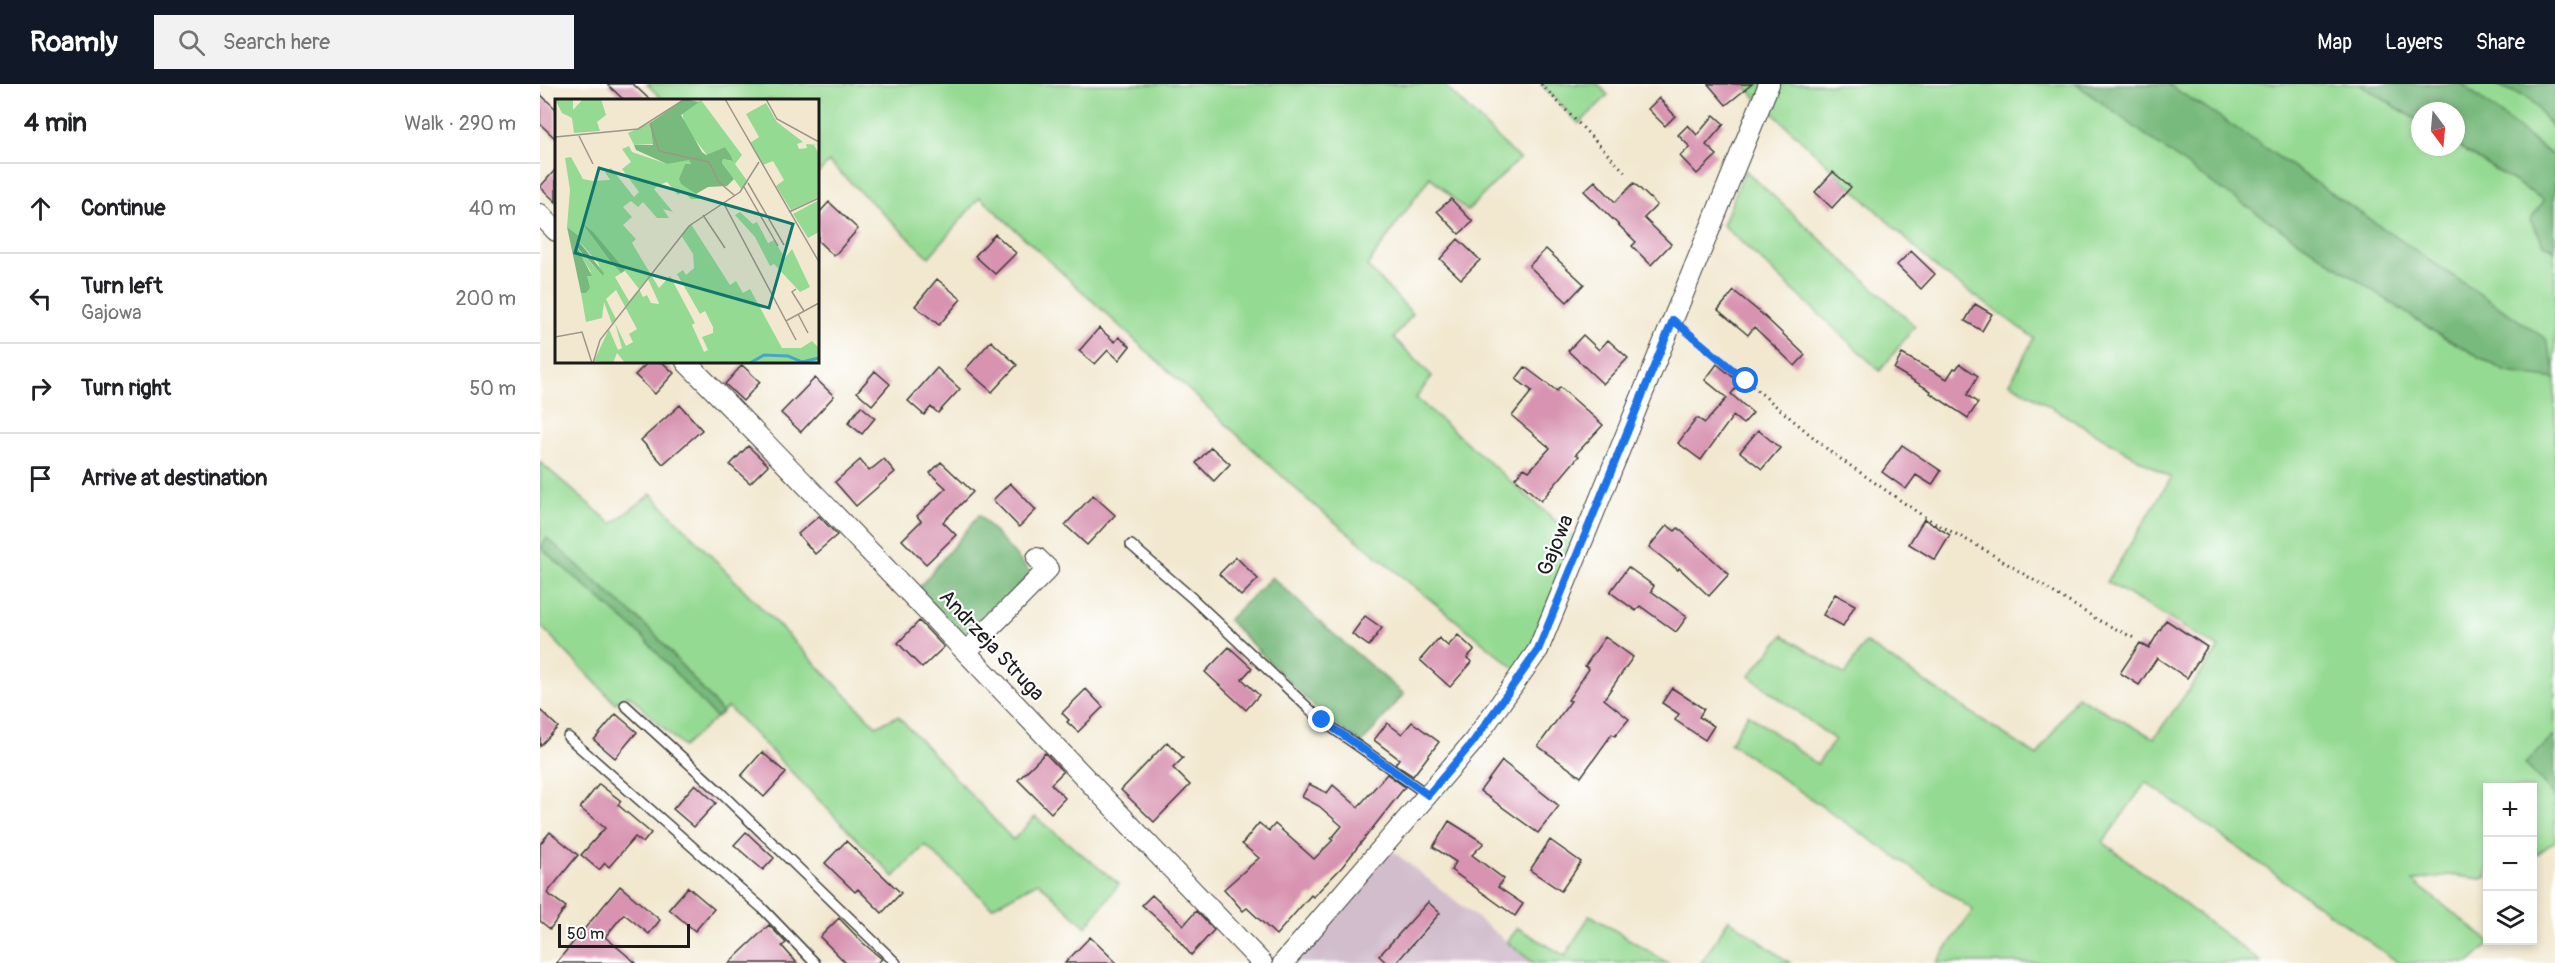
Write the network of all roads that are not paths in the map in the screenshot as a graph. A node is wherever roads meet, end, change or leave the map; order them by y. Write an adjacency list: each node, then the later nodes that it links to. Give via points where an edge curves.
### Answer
1 (1769, 84): 10 (street, Gajowa, via 1538,650 1473,742)
2 (540, 214): 3 (street)
3 (555, 230)
4 (687, 363): 7 (street, Andrzeja Struga, via 837,514)
5 (1131, 545): 10 (lane, via 1322,720)
6 (1037, 558): 7 (street, via 1048,569)
7 (966, 652): 13 (street, Andrzeja Struga)
8 (625, 705): 12 (lane)
9 (568, 737): 11 (lane, via 762,908)
10 (1428, 795): 14 (street, Gajowa)
11 (815, 963)
12 (896, 963)
13 (1262, 963)
14 (1283, 963)

